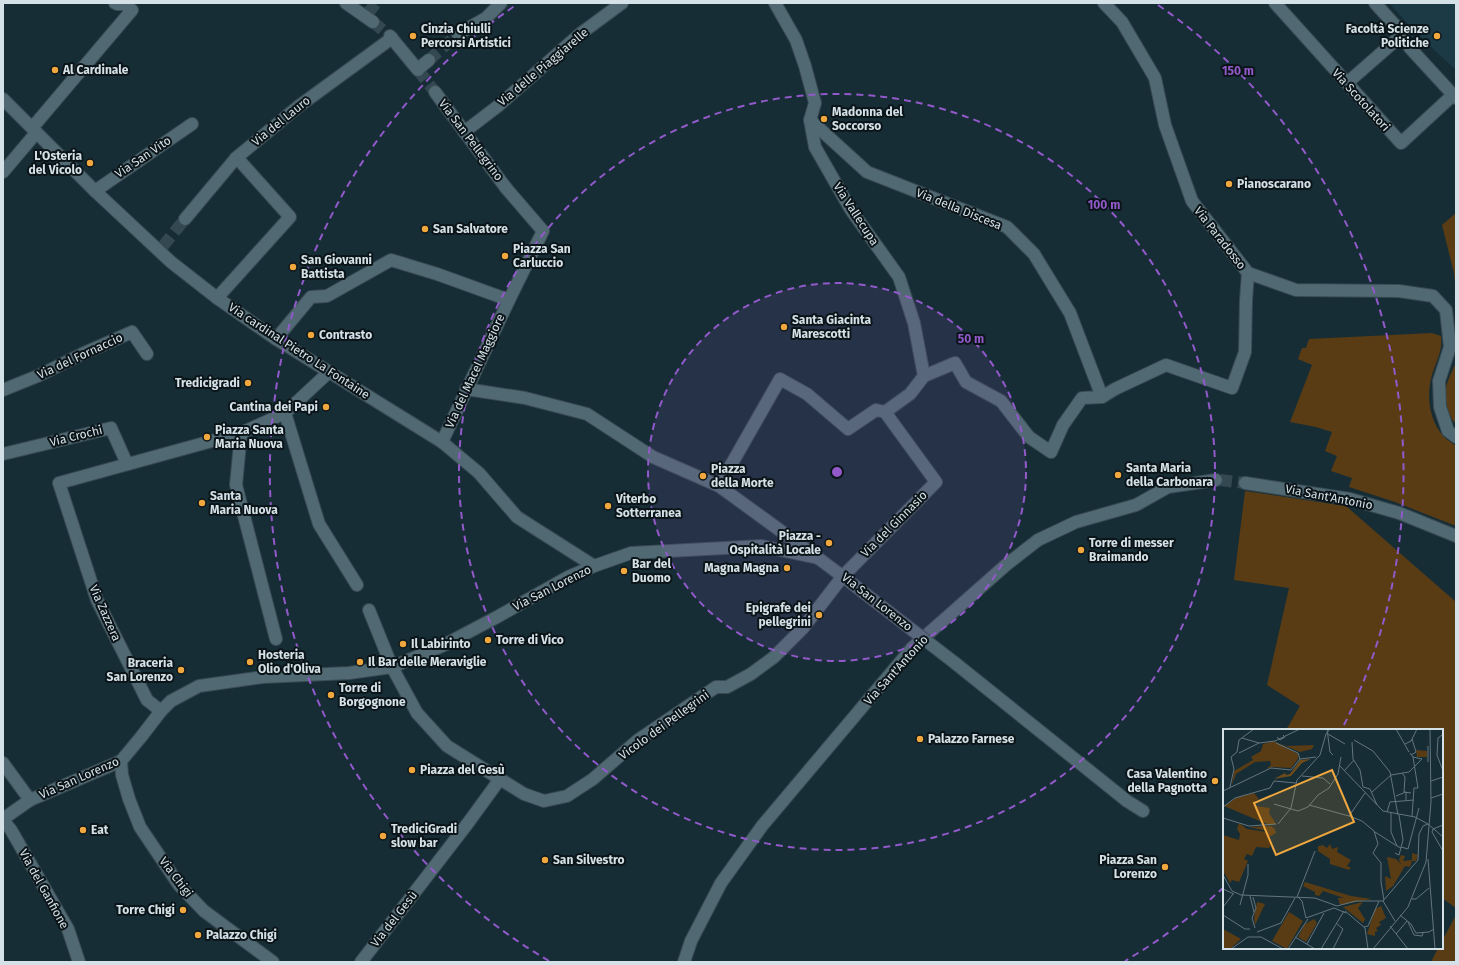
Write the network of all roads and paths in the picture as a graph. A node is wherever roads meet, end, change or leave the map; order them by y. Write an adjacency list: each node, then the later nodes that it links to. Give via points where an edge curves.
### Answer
1 (115, 3): 19 (street, via 124,4 132,10)
2 (346, 3): 9 (street)
3 (501, 3): 10 (street, via 486,18)
4 (622, 3): 20 (street, Via delle Piaggiarelle, via 580,34 498,106)
5 (775, 3): 17 (street, Via Vallecupa, via 796,40 805,66 815,103)
6 (1104, 3): 25 (street, Via Paradosso, via 1122,22 1155,78 1165,125 1192,201)
7 (1275, 3): 13 (street, Via Scotolatori)
8 (1375, 3): 13 (street, via 1403,34)
9 (369, 17)
10 (458, 34)
11 (1410, 48): 15 (street, Via Scotolatori)
12 (429, 60): 21 (street, Via del Lauro, via 418,70 391,37 299,106)
13 (1347, 83): 15 (street, Via Scotolatori, via 1401,143)
14 (435, 92): 20 (street, Via San Pellegrino)
15 (1454, 97)
16 (3, 98): 19 (street, Via cardinal Pietro La Fontaine)
17 (810, 120): 31 (street, Via Vallecupa, via 815,147 851,210 899,277 914,323); 34 (street, Via della Discesa, via 867,172 1007,228 1034,254 1070,313)
18 (192, 124): 23 (street, Via San Vito)
19 (34, 131): 22 (street); 23 (street, Via cardinal Pietro La Fontaine)
20 (464, 132): 27 (street, Via San Pellegrino, via 543,232)
21 (236, 158): 24 (street, Via del Lauro); 26 (street, via 290,217)
22 (3, 172)
23 (95, 191): 26 (street, Via cardinal Pietro La Fontaine)
24 (185, 219)
25 (1248, 273): 34 (street, via 1245,352 1232,388 1166,365); 38 (street, Via Paradosso, via 1296,290 1400,291 1433,296 1446,310 1450,347 1439,381 1440,407 1448,431)
26 (217, 298): 28 (street, Via cardinal Pietro La Fontaine)
27 (509, 300): 28 (street, via 391,260 326,296 311,297); 32 (street, Via del Macel Maggiore)
28 (276, 339): 30 (street, Via cardinal Pietro La Fontaine)
29 (147, 354): 33 (street, Via del Fornaccio, via 132,332)
30 (329, 372): 36 (street); 39 (street, Via cardinal Pietro La Fontaine)
31 (924, 376): 34 (street, via 955,363 966,382 1001,401 1029,437 1052,452 1063,425 1082,398); 35 (street, via 910,394)
32 (466, 389): 39 (street, Via del Macel Maggiore); 44 (street, via 525,398 587,414 653,457)
33 (3, 390)
34 (1102, 397)
35 (885, 412): 44 (street, via 876,410 848,428 807,394 780,378); 48 (street, Via del Ginnasio, via 936,482)
36 (285, 413): 37 (street); 49 (street, via 319,524)
37 (241, 432): 41 (street); 51 (street, via 236,485)
38 (1456, 437)
39 (442, 442): 47 (street, Via cardinal Pietro La Fontaine, via 479,473 517,517)
40 (3, 454): 41 (street, Via Crochi, via 111,428)
41 (121, 465): 53 (street, Via Zazzera, via 59,483 97,600 147,700)
42 (1218, 480): 63 (street, Via Sant'Antonio, via 1168,487 1136,505 1076,522 1038,540 912,648 762,826 721,883 691,941)
43 (1245, 482): 45 (street, Via Sant'Antonio, via 1350,499 1399,513)
44 (719, 486): 46 (street)
45 (1456, 536)
46 (818, 558): 47 (street, Via San Lorenzo, via 762,546 631,554); 48 (street, Via San Lorenzo)
47 (594, 566): 52 (street, Via San Lorenzo, via 568,577 442,646)
48 (846, 579): 56 (street, Vicolo dei Pellegrini, via 774,657 727,687 716,687 638,740 593,779 567,796 544,801 524,794); 58 (street, Via San Lorenzo, bridge)
49 (357, 585)
50 (369, 610): 52 (street)
51 (276, 639)
52 (392, 667): 53 (street, Via San Lorenzo, via 349,673 263,677 199,686 171,701); 56 (street, via 417,712 447,746)
53 (161, 711): 54 (street, Via San Lorenzo)
54 (121, 761): 57 (street, Via San Lorenzo); 61 (street, Via Chigi, via 122,775 140,827 179,885 204,911)
55 (3, 763): 57 (street)
56 (500, 779): 62 (street, Via del Gesù)
57 (30, 800): 59 (street, Via San Lorenzo)
58 (1143, 811)
59 (3, 819): 60 (street, Via del Ganfione, via 68,929)
60 (79, 962)
61 (273, 962)
62 (361, 962)
63 (684, 962)

